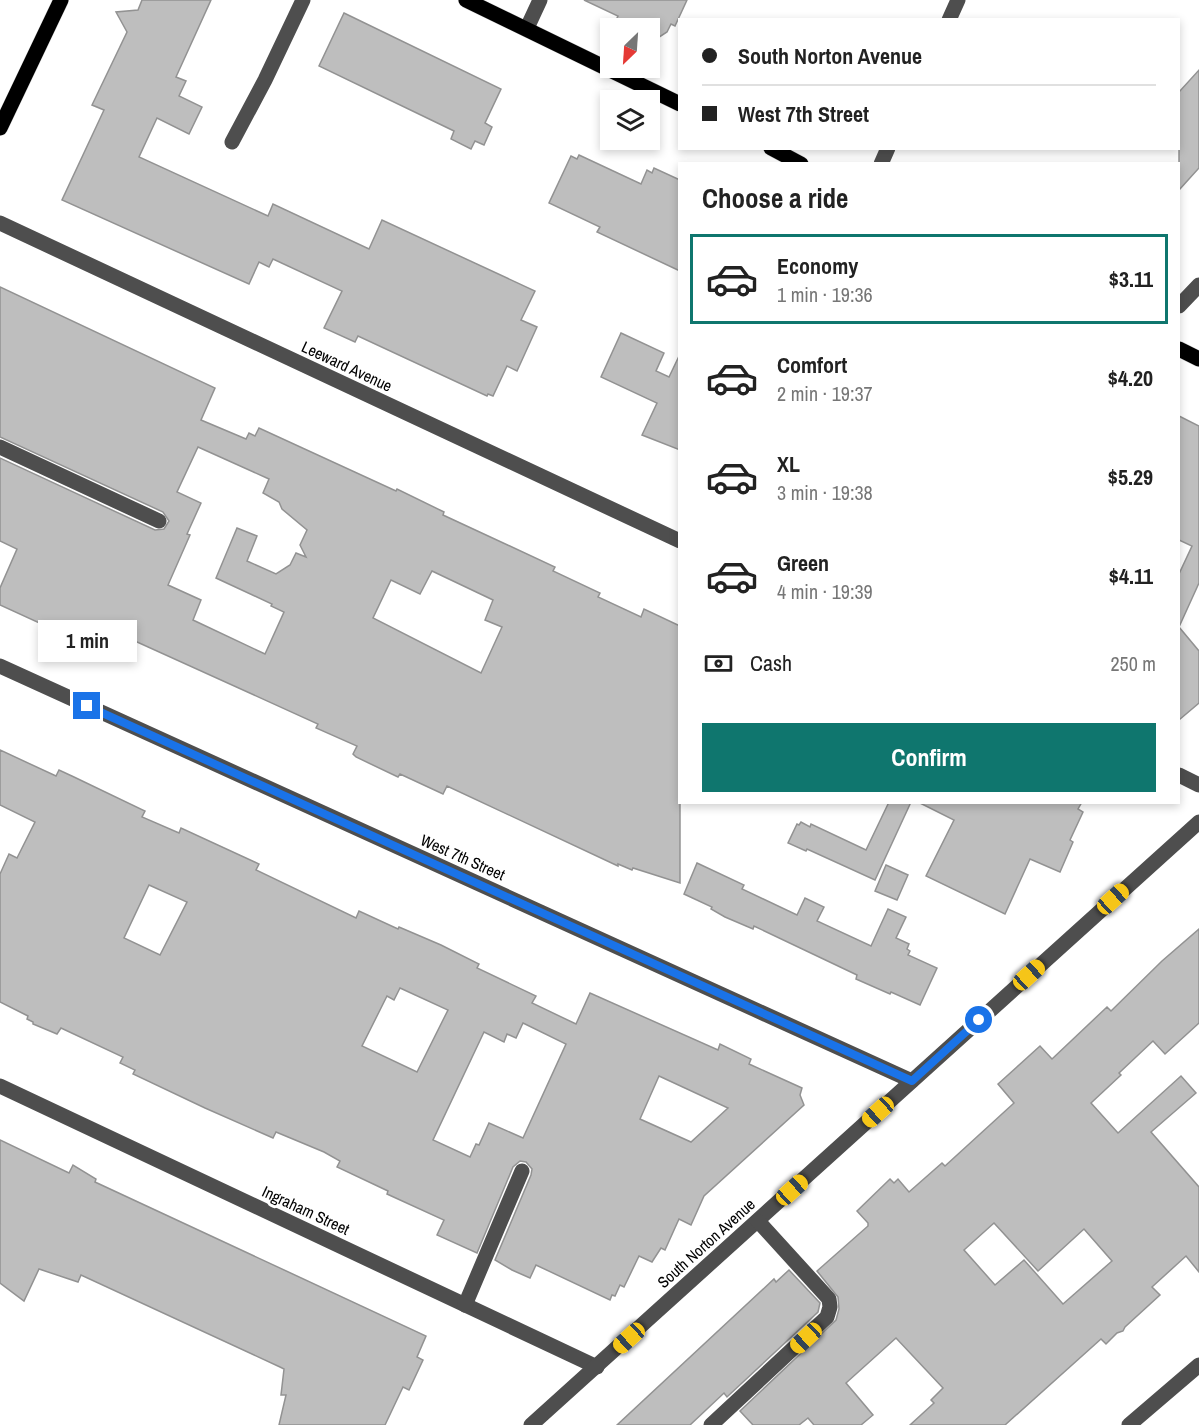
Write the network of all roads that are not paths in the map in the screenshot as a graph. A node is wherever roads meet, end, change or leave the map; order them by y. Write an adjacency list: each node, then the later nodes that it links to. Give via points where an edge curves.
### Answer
1 (61, 0): 9 (main road)
2 (303, 0): 10 (street)
3 (466, 0): 7 (main road)
4 (540, 0): 7 (street)
5 (958, 0): 6 (street)
6 (950, 18)
7 (527, 28): 8 (main road)
8 (678, 103)
9 (0, 128)
10 (232, 142)
11 (775, 150): 12 (main road)
12 (797, 162)
13 (0, 223): 20 (street, Leeward Avenue)
14 (1199, 285): 15 (street)
15 (1180, 305)
16 (1180, 350): 17 (main road)
17 (1199, 359)
18 (0, 447): 19 (street)
19 (159, 521)
20 (678, 540)
21 (0, 666): 25 (street, West 7th Street)
22 (1180, 776): 23 (street)
23 (1199, 785)
24 (1199, 822): 25 (street, South Norton Avenue)
25 (912, 1081): 28 (street, South Norton Avenue)
26 (0, 1086): 29 (street, Ingraham Street)
27 (522, 1171): 29 (street)
28 (758, 1221): 31 (street, South Norton Avenue); 33 (street, via 829,1299 830,1306 827,1317)
29 (465, 1305): 31 (street, Ingraham Street)
30 (1199, 1365): 34 (street)
31 (597, 1367): 32 (street, South Norton Avenue)
32 (534, 1424)
33 (711, 1425)
34 (1129, 1425)

